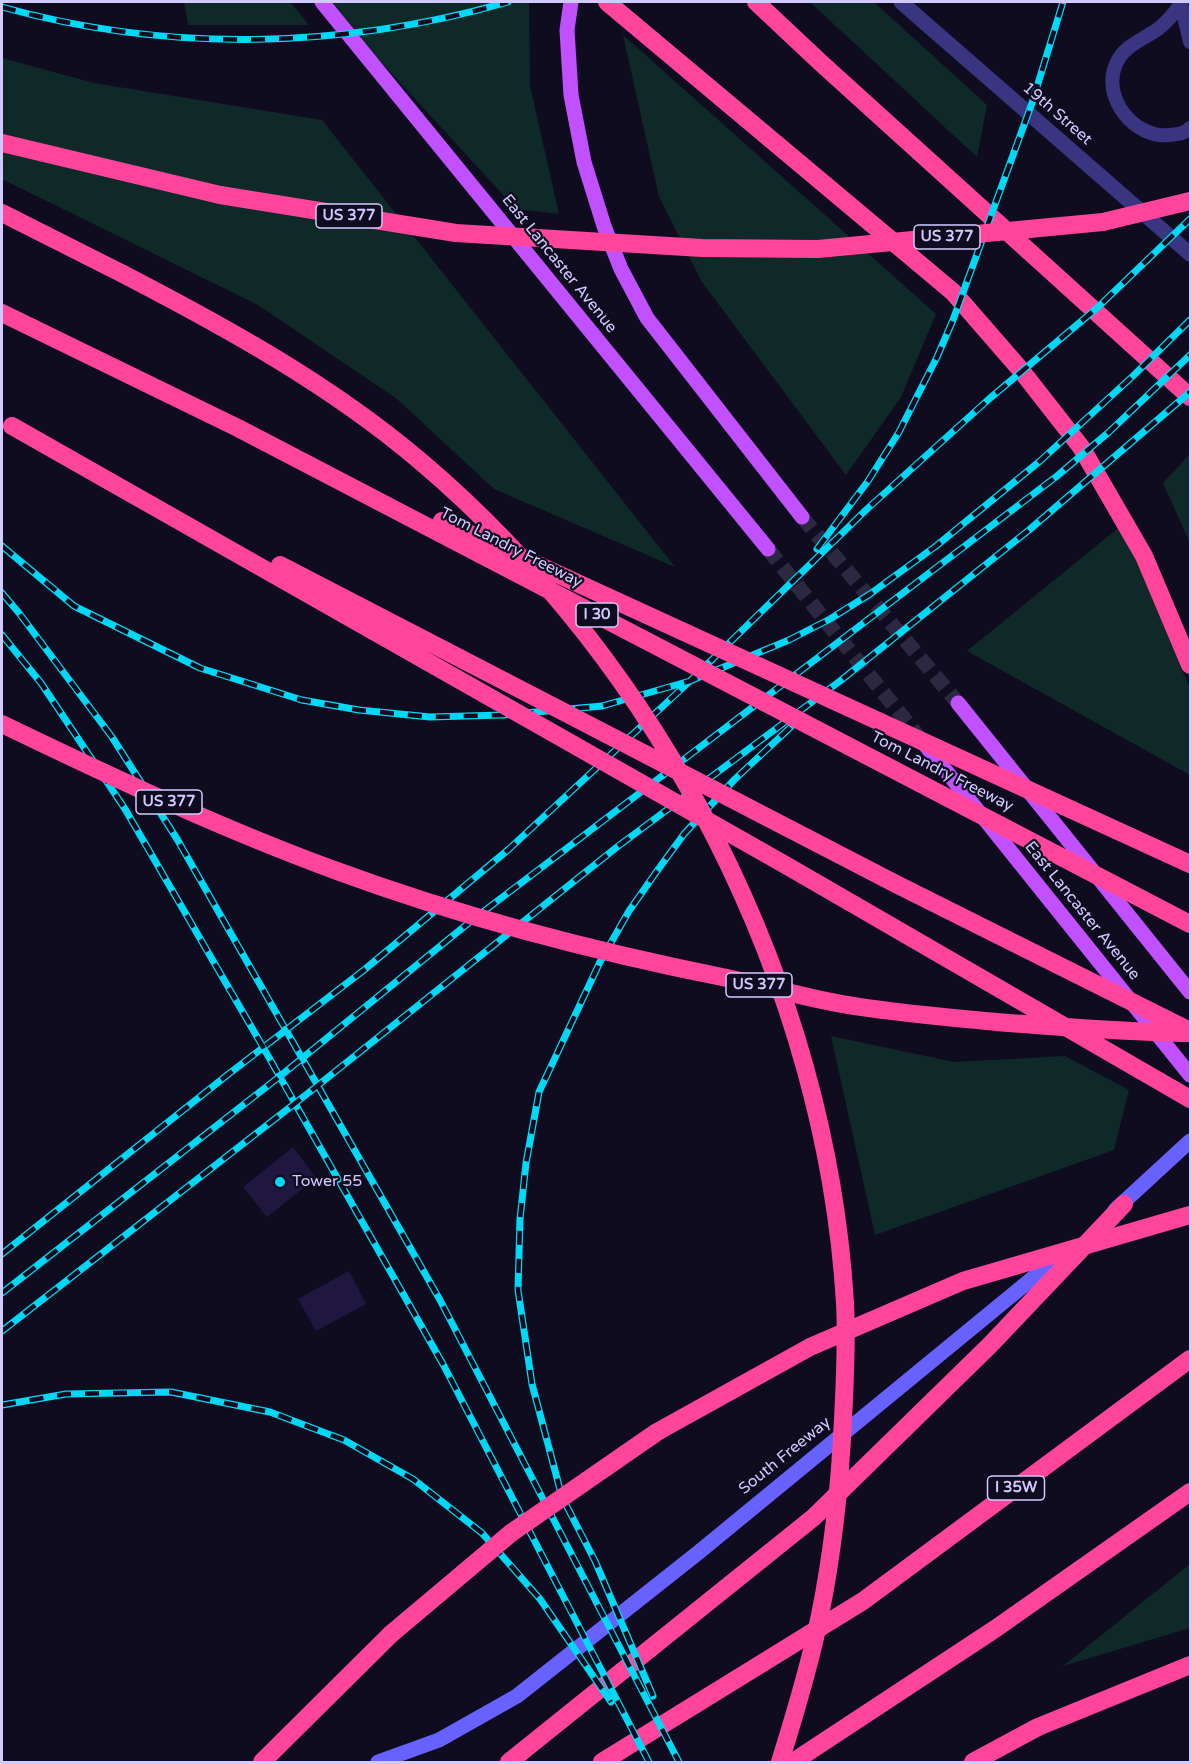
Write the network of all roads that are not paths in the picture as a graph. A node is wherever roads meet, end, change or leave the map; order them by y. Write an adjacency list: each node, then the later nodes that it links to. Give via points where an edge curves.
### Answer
1 (322, 2): 18 (main road, East Lancaster Avenue)
2 (571, 2): 17 (main road, via 567,30 571,95 584,162 621,269 647,318)
3 (607, 2): 19 (highway, via 953,292 1081,447 1144,556)
4 (756, 2): 14 (highway)
5 (901, 2): 12 (street, 19th Street)
6 (1182, 3): 7 (lane); 8 (lane, via 1159,28 1133,44 1116,63 1113,86 1120,108 1136,126 1159,136 1184,133)
7 (1191, 42)
8 (1191, 128)
9 (2, 143): 10 (highway, US 377, bridge, via 220,195 456,233 702,249 818,249 1103,222)
10 (1191, 201)
11 (2, 213): 39 (highway, bridge, via 225,328 301,372 420,461 530,568 574,621 653,729 717,841 770,961 812,1093 828,1167 845,1302 846,1366 834,1527 820,1616)
12 (1191, 254)
13 (2, 313): 16 (highway, Tom Landry Freeway / I 30, bridge)
14 (1191, 397)
15 (7, 423): 26 (highway, bridge, via 896,884); 28 (highway, bridge)
16 (238, 428): 23 (highway, bridge); 24 (highway, Tom Landry Freeway / I 30, bridge)
17 (802, 517)
18 (768, 549)
19 (1191, 665)
20 (957, 704): 25 (main road, East Lancaster Avenue)
21 (2, 723): 26 (highway, US 377, bridge, via 118,780 251,838 340,872 554,938 842,1004 1032,1025)
22 (922, 741): 27 (main road, East Lancaster Avenue)
23 (1191, 864)
24 (1191, 924)
25 (1191, 992)
26 (1191, 1032)
27 (1191, 1075)
28 (1191, 1099)
29 (1191, 1141): 30 (main road, South Freeway)
30 (1124, 1204): 36 (main road, South Freeway, via 517,1696 438,1740); 37 (highway, via 990,1345 814,1517)
31 (1191, 1215): 35 (highway, bridge, via 963,1281 810,1347 657,1432 511,1533 391,1634)
32 (1191, 1359): 38 (highway, I 35W, via 863,1601)
33 (1191, 1492): 40 (highway, via 995,1629)
34 (1191, 1665): 41 (highway, via 1038,1727)
35 (262, 1762)
36 (378, 1762)
37 (509, 1762)
38 (602, 1762)
39 (780, 1762)
40 (793, 1762)
41 (974, 1762)

